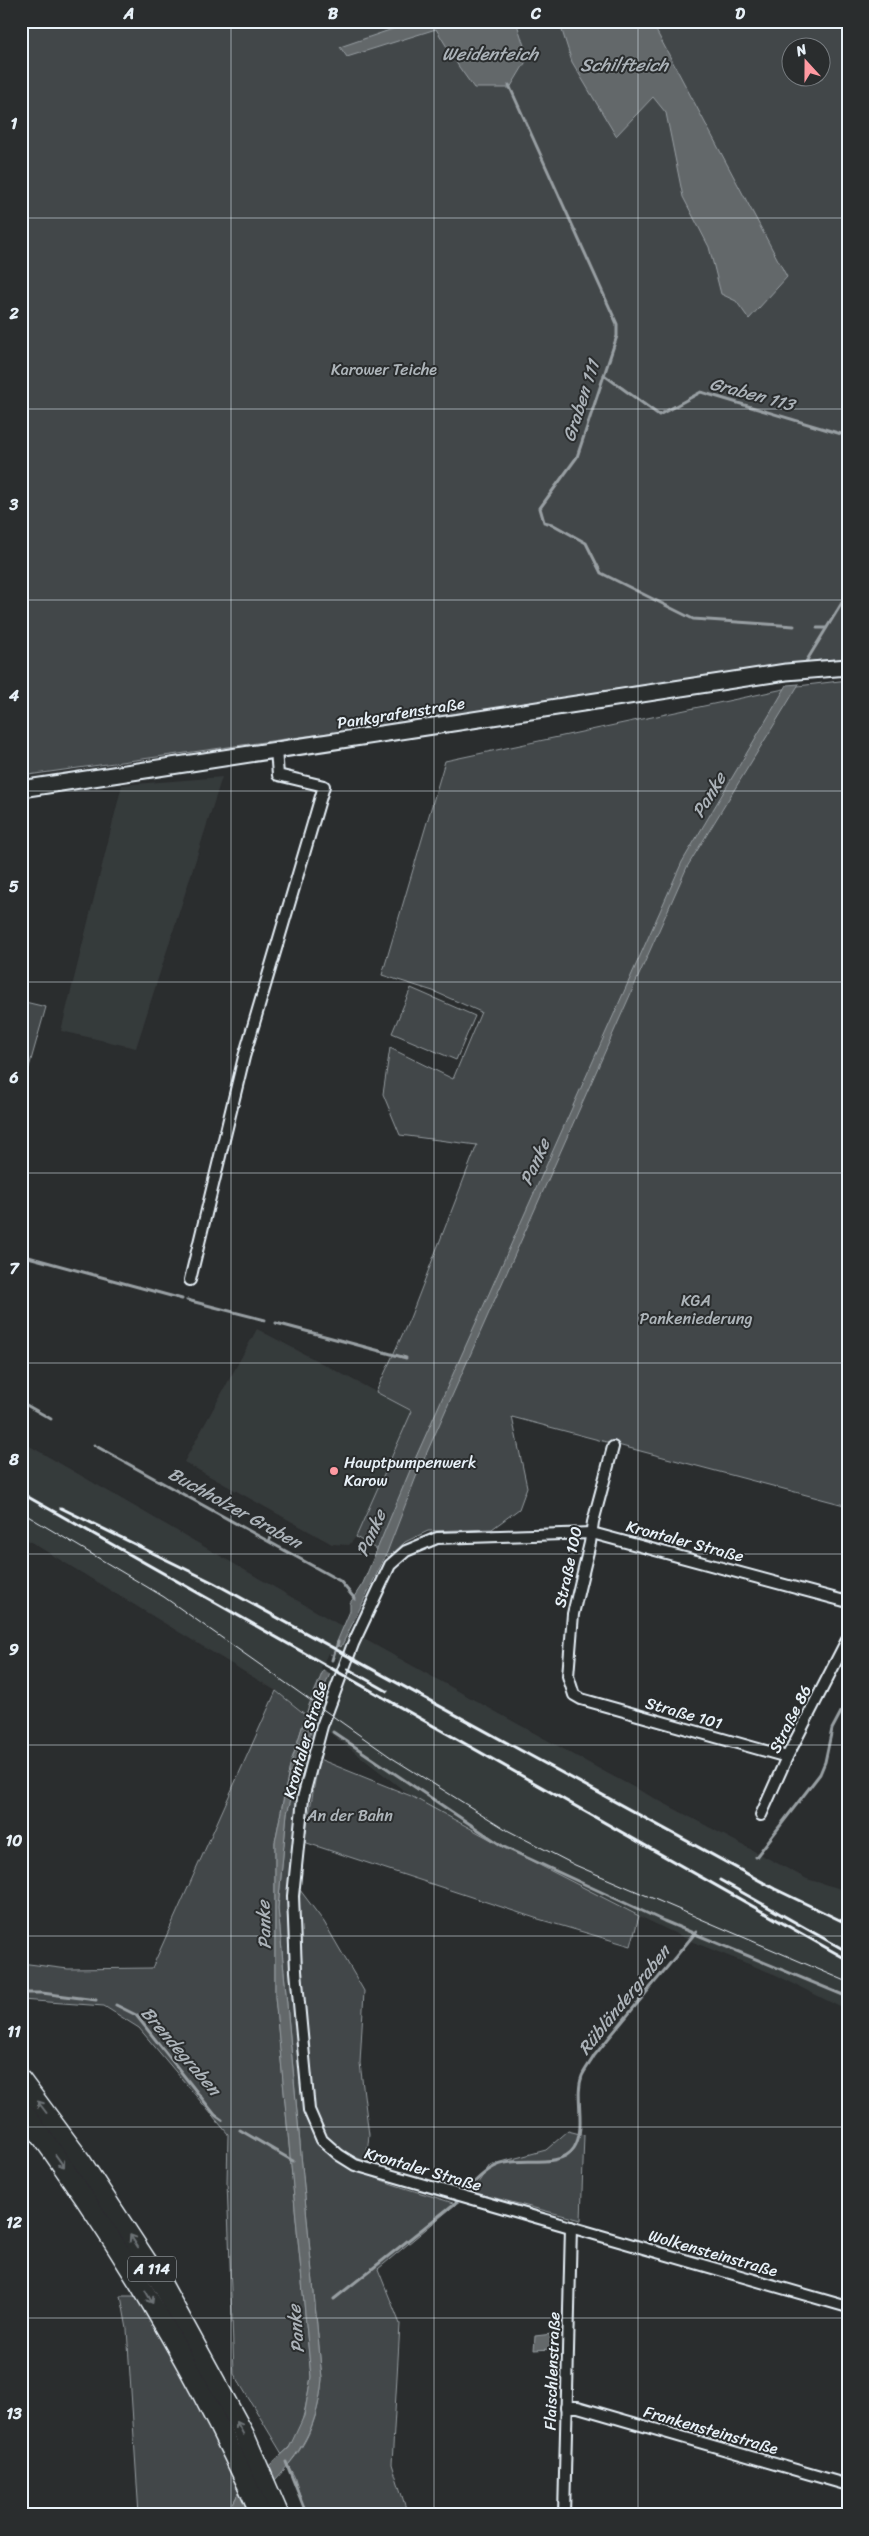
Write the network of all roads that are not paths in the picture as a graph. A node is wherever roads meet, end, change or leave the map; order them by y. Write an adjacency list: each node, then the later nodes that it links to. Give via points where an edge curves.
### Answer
1 (848, 667): 2 (main road, Pankgrafenstraße, via 786,672)
2 (276, 750): 3 (main road, Pankgrafenstraße); 4 (street, via 278,774 324,786 244,1056)
3 (21, 789)
4 (190, 1280)
5 (613, 1448): 6 (street, Straße 100)
6 (592, 1533): 7 (street, Krontaler Straße); 9 (street, Straße 100, via 573,1614 568,1676); 14 (street, Krontaler Straße, via 437,1538 406,1551 390,1565 352,1644 322,1726 303,1798 293,1896 296,1971 309,2110 322,2140 355,2165)
7 (848, 1602)
8 (848, 1638): 10 (street, Straße 86)
9 (574, 1695): 10 (street, Straße 101)
10 (787, 1757): 11 (street, Straße 86)
11 (761, 1815)
12 (21, 2080): 18 (highway, A 114, one-way to 12, via 244,2434 163,2286 81,2161)
13 (21, 2108): 18 (highway, A 114, one-way to 18, via 70,2174 142,2286)
14 (571, 2227): 15 (street, Wolkensteinstraße); 16 (street, Flaischlenstraße)
15 (848, 2307)
16 (566, 2407): 17 (street, Frankensteinstraße, via 578,2407); 20 (street, Flaischlenstraße)
17 (848, 2486)
18 (258, 2491): 19 (highway, A 114)
19 (279, 2515)
20 (564, 2515)

